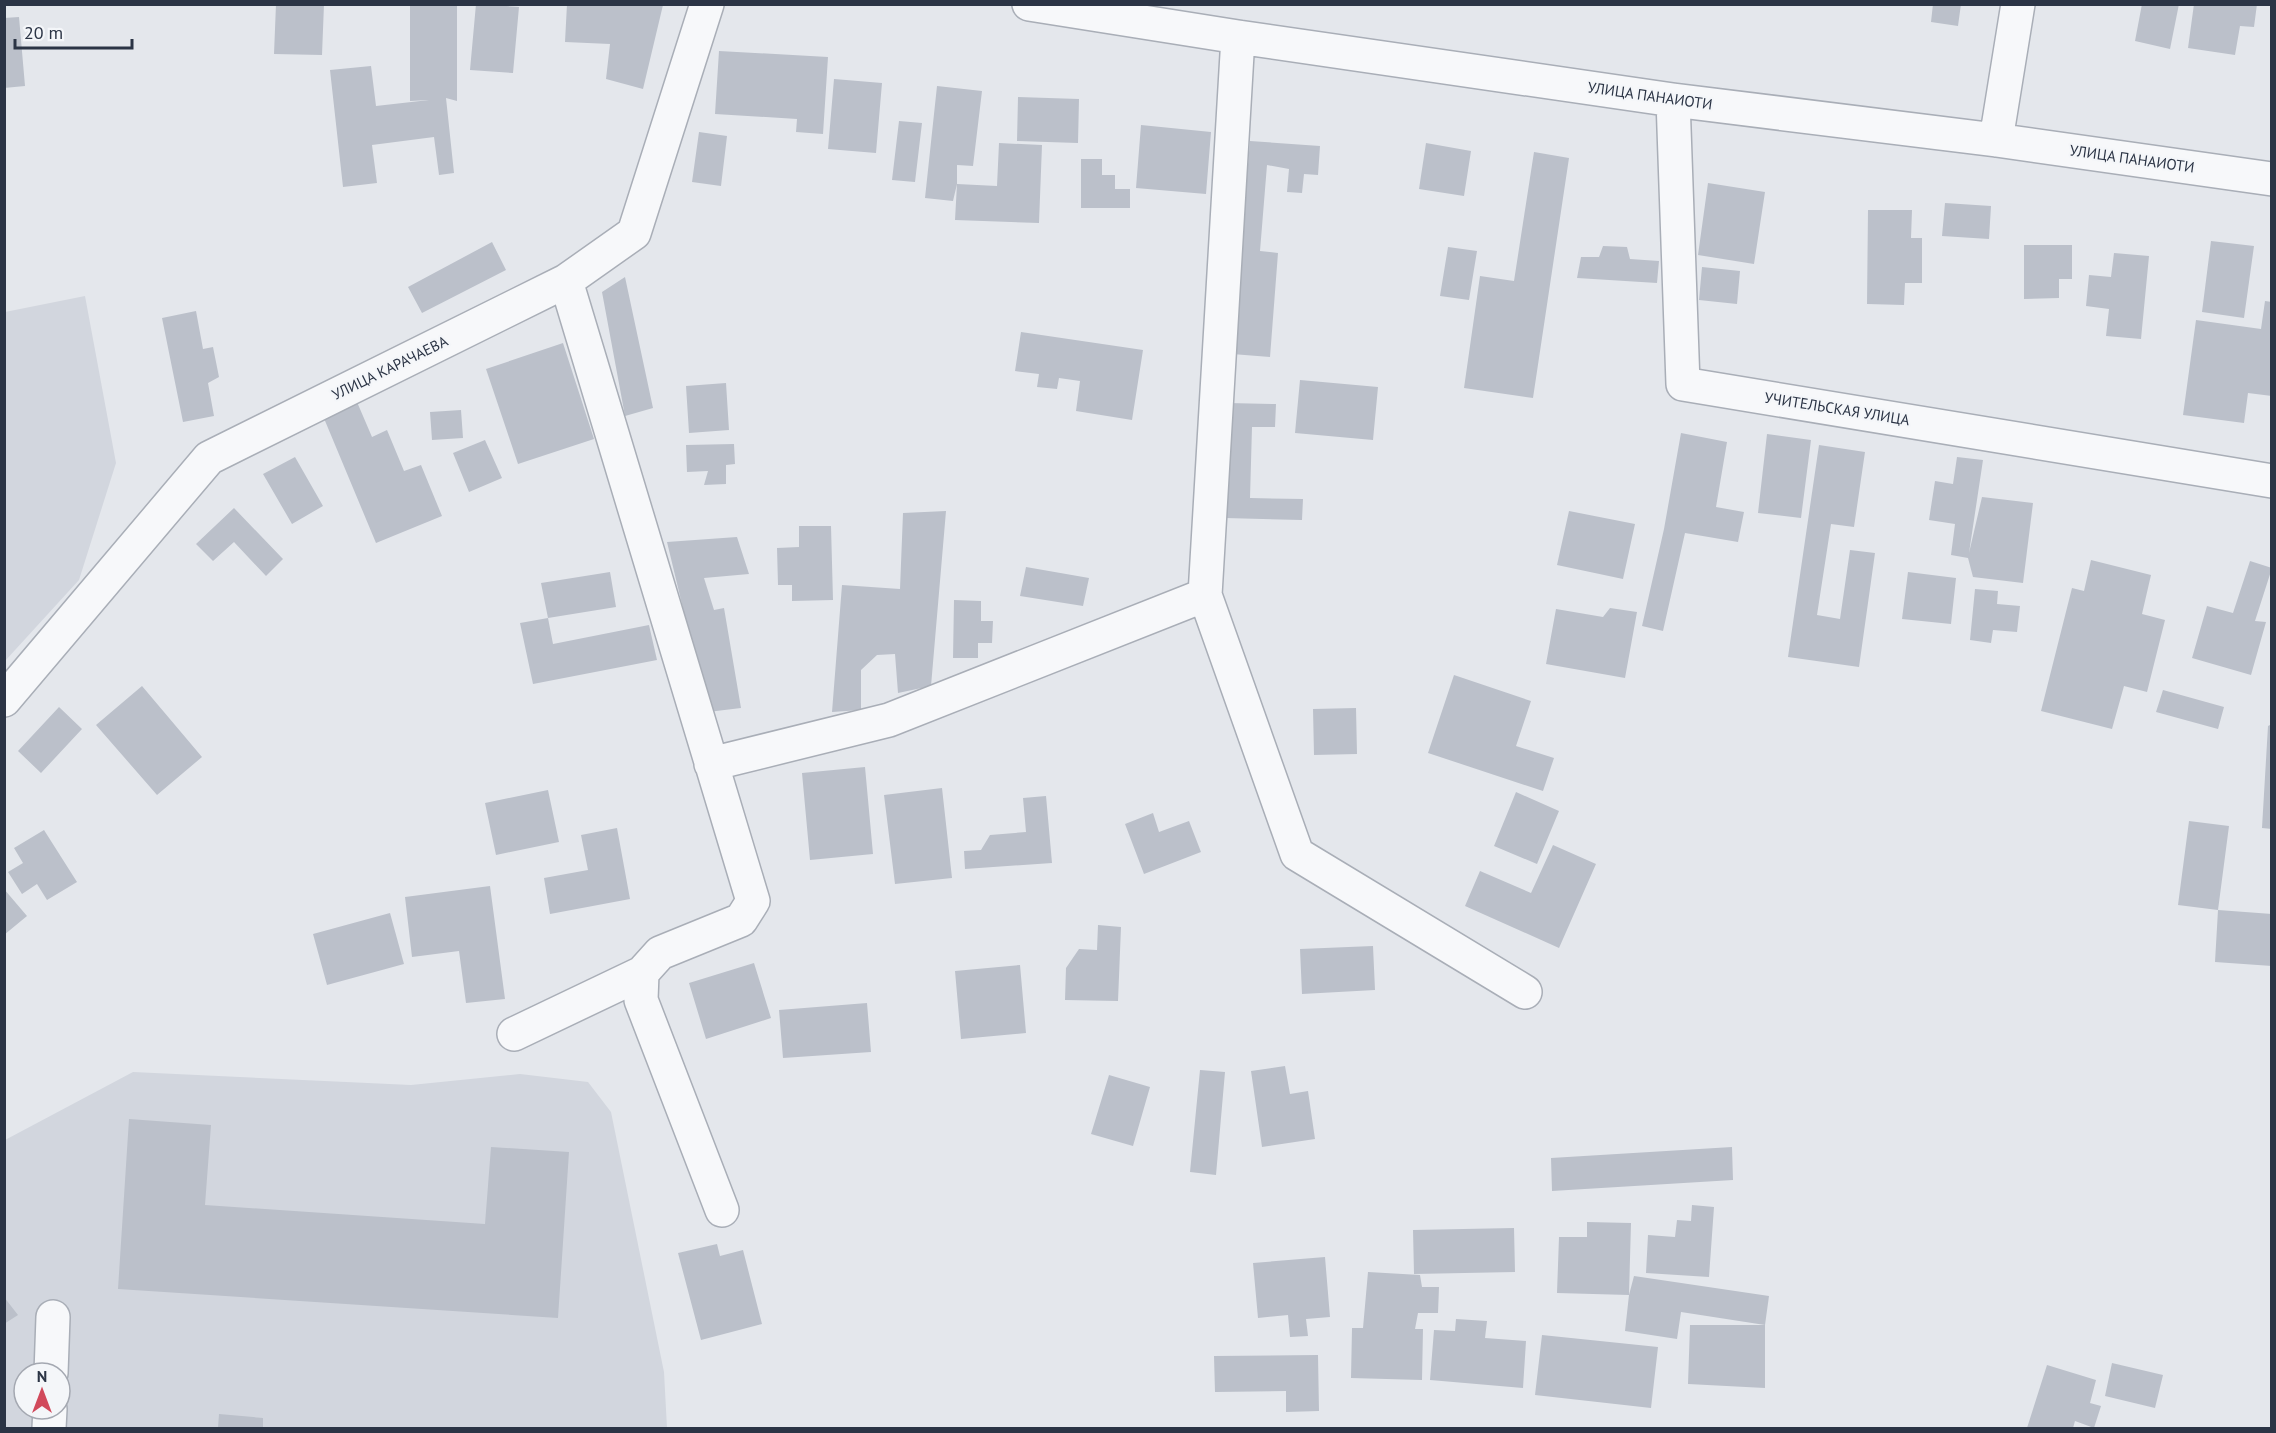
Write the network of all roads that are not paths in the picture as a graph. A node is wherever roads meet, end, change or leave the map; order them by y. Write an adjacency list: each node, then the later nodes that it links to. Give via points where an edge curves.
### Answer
1 (707, 4): 8 (street, УЛИЦА КАРАЧАЕВА, via 634,232)
2 (1029, 4): 4 (street, УЛИЦА ПАНАИОТИ)
3 (2018, 4): 6 (street)
4 (1238, 37): 5 (street, УЛИЦА ПАНАИОТИ); 10 (street)
5 (1673, 100): 6 (street, УЛИЦА ПАНАИОТИ); 9 (street, УЧИТЕЛЬСКАЯ УЛИЦА, via 1683,384)
6 (1996, 140): 7 (street, УЛИЦА ПАНАИОТИ)
7 (2271, 179)
8 (566, 281): 11 (street, УЛИЦА КАРАЧАЕВА, via 209,458); 12 (street)
9 (2271, 482)
10 (1205, 595): 12 (street, via 889,720); 14 (street, via 1297,854)
11 (4, 700)
12 (711, 765): 13 (street, via 753,901 741,920 660,953)
13 (642, 974): 15 (street); 16 (street, via 641,1000)
14 (1525, 992)
15 (514, 1034)
16 (722, 1210)
17 (53, 1317): 18 (street)
18 (51, 1361)

